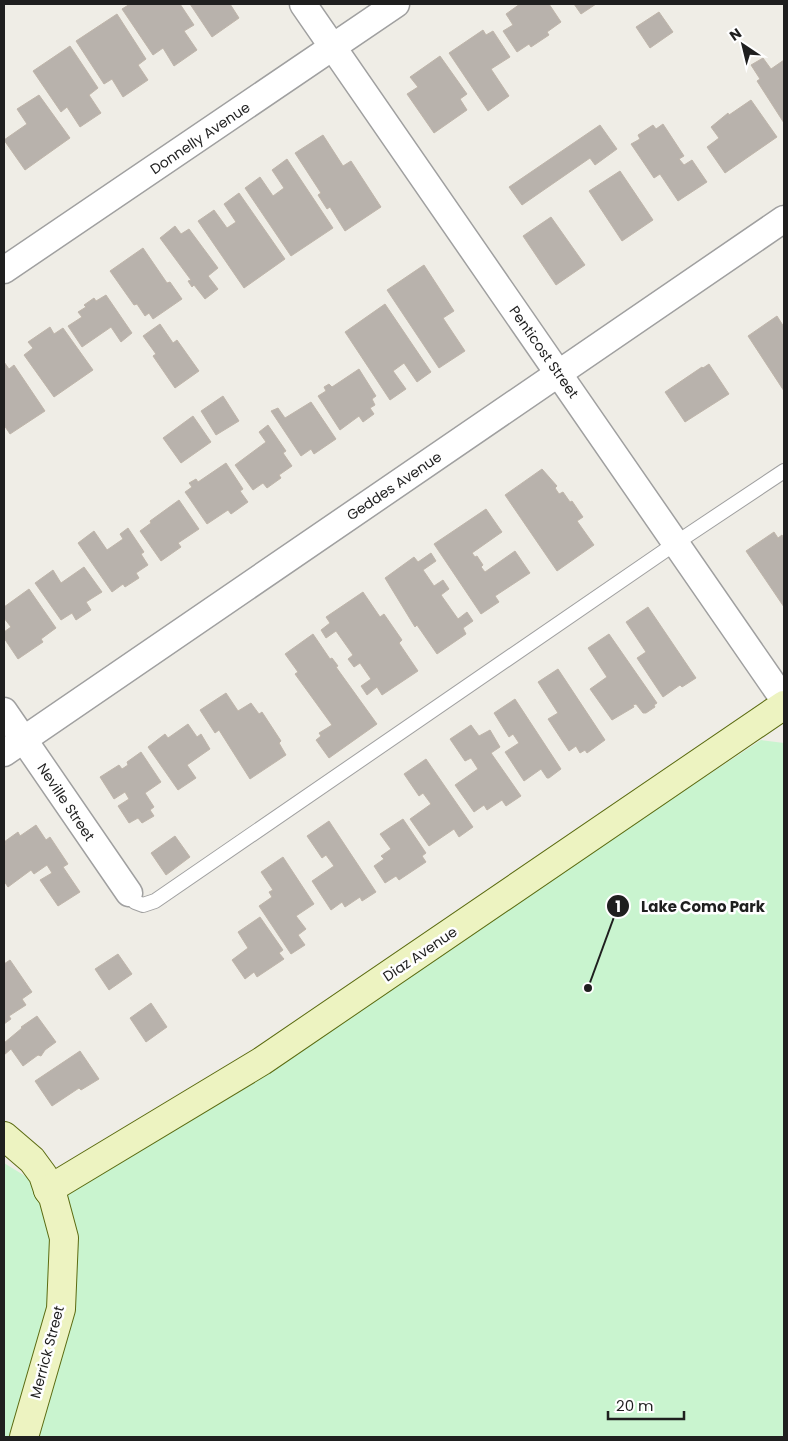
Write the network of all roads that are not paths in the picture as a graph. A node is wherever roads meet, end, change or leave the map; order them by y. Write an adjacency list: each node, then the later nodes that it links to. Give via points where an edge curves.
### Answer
1 (303, 4): 3 (street, Penticost Street)
2 (396, 4): 3 (street, Donnelly Avenue)
3 (334, 47): 5 (street, Donnelly Avenue); 6 (street, Penticost Street)
4 (784, 219): 6 (street, Geddes Avenue)
5 (4, 270)
6 (559, 373): 8 (street, Penticost Street); 12 (street, Geddes Avenue)
7 (784, 471): 8 (lane)
8 (676, 543): 9 (street, Penticost Street); 13 (lane, via 155,901 143,905 135,902)
9 (784, 700)
10 (784, 705): 15 (street, Diaz Avenue, via 262,1062)
11 (4, 711): 12 (street, Neville Street)
12 (14, 747): 13 (street, Neville Street)
13 (129, 893)
14 (4, 1136): 15 (street, Merrick Street, via 32,1160 43,1175)
15 (48, 1190): 16 (street, Merrick Street, via 53,1197 64,1238 61,1309)
16 (24, 1437)

